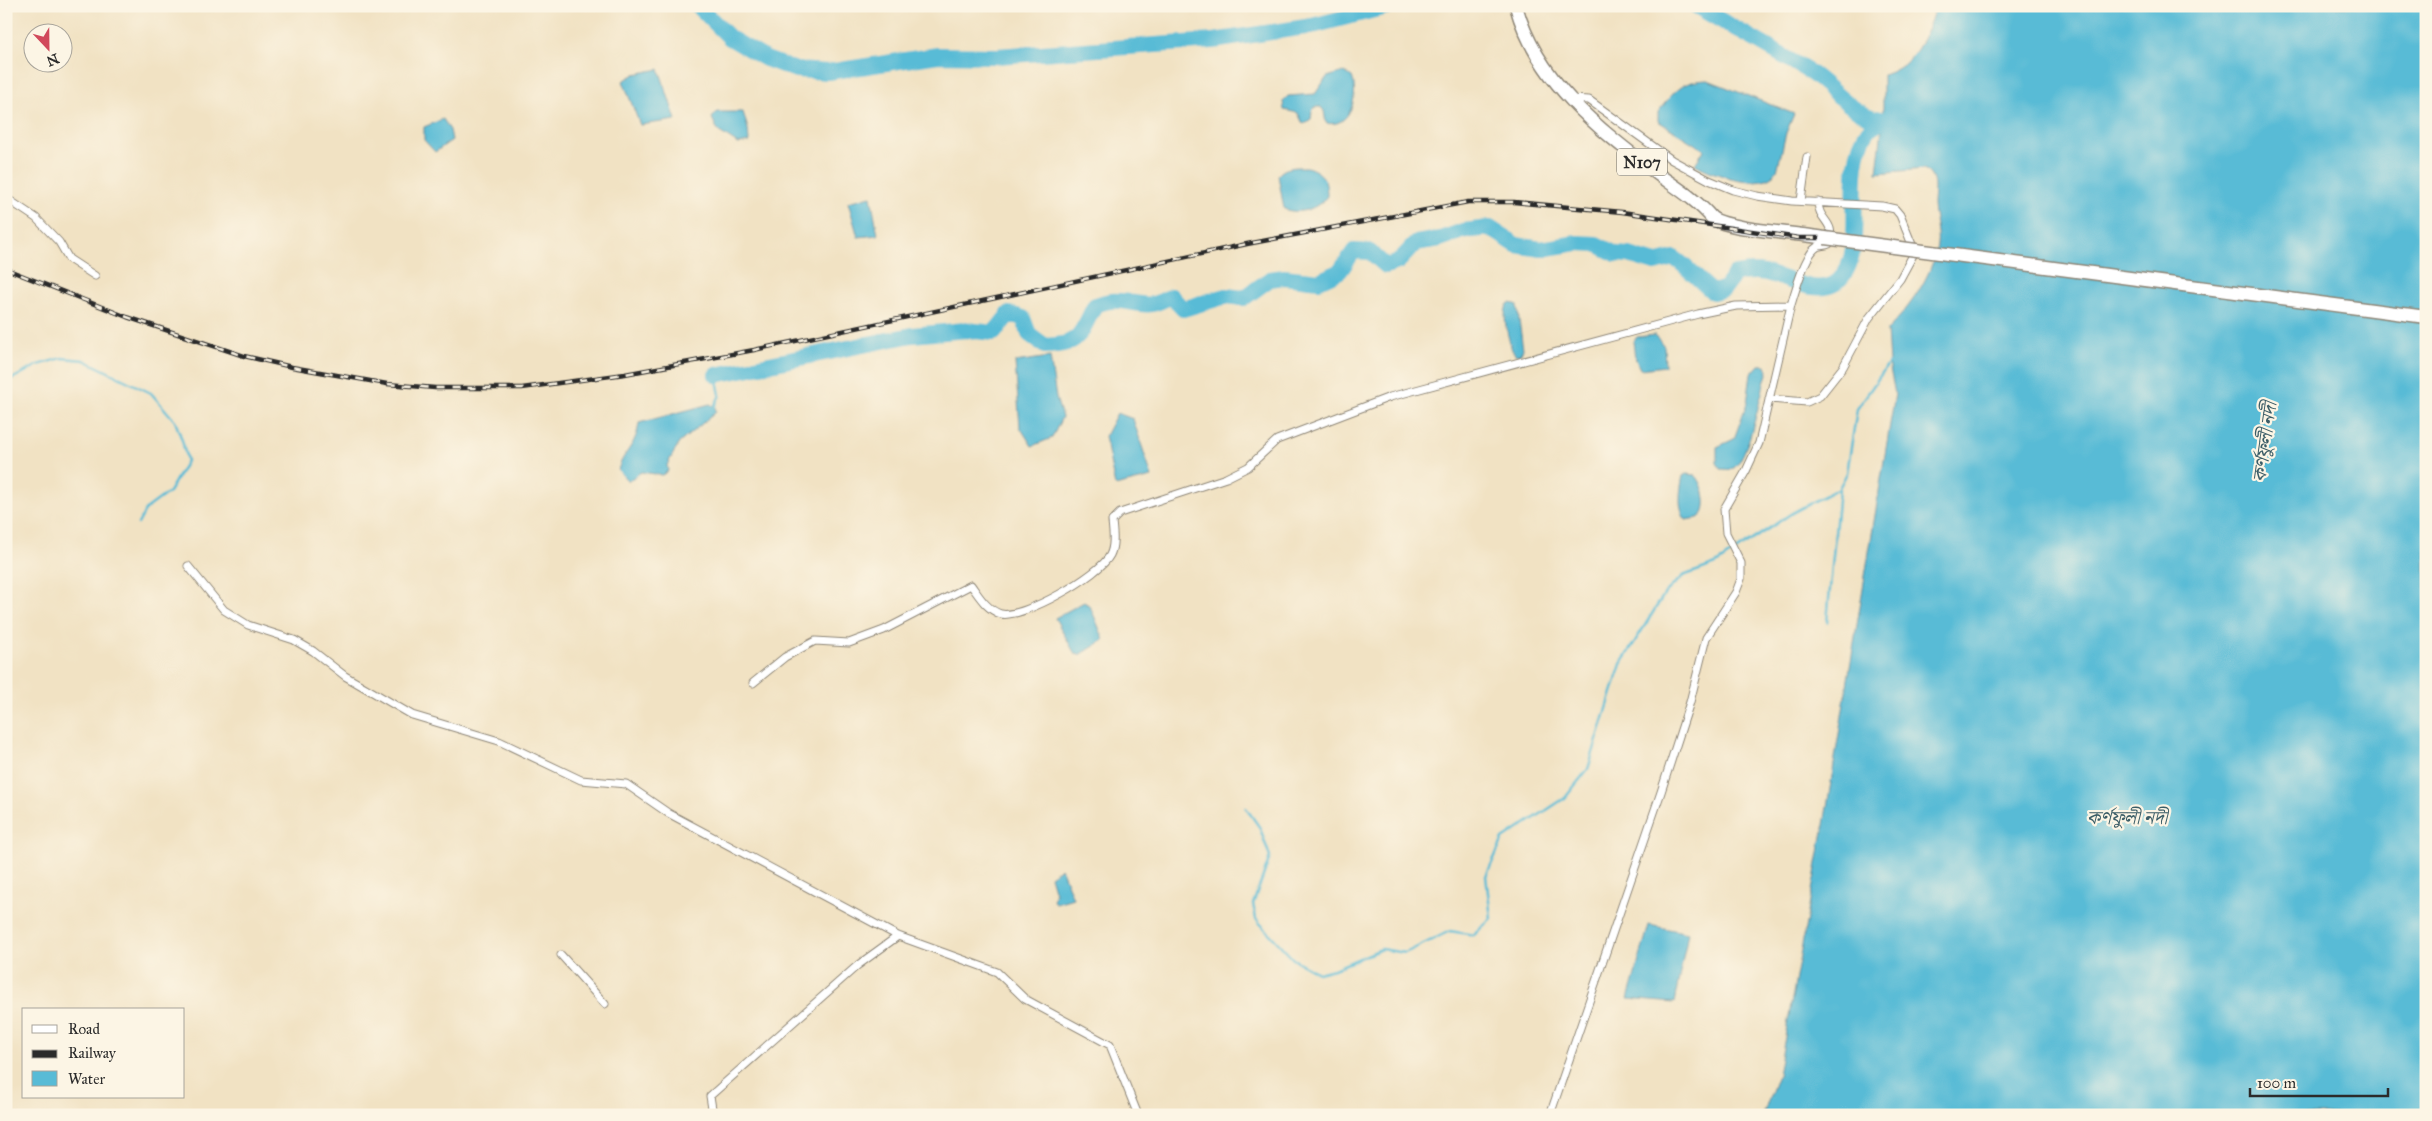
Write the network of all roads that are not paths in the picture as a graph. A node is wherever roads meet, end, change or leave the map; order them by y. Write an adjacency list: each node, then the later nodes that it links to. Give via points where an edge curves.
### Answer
1 (1516, 6): 2 (highway, N107, via 1534,54)
2 (1569, 99): 5 (street, via 1589,100 1653,148 1709,180 1743,193); 9 (highway, N107, bridge, via 1718,222)
3 (1807, 157): 5 (street)
4 (6, 198): 7 (street, via 36,218 59,242 69,259)
5 (1801, 201): 6 (street)
6 (1818, 202): 8 (street, via 1819,211 1831,225 1829,244 1813,251); 10 (street, via 1889,207 1900,215 1913,255 1892,292 1866,323 1840,372 1820,396 1807,402)
7 (94, 276)
8 (1791, 305): 10 (street); 12 (street, via 1736,306 1698,314 1390,397 1277,440 1248,467 1226,478 1120,513 1112,522 1112,549 1098,570 1020,612 1008,615 993,610 971,585 849,643 815,641 785,657)
9 (2426, 318)
10 (1769, 398): 18 (street, via 1754,455 1724,509 1726,533 1741,563 1741,579 1706,638 1690,702 1661,792)
11 (188, 566): 13 (street, via 224,610 248,625 294,640 345,676 412,715 499,741 581,780 626,784 668,813)
12 (753, 683)
13 (898, 936): 16 (street, via 858,965 710,1096); 17 (street, via 997,972 1025,999 1110,1045)
14 (561, 955): 15 (street)
15 (604, 1004)
16 (713, 1115)
17 (1138, 1115)
18 (1550, 1115)

